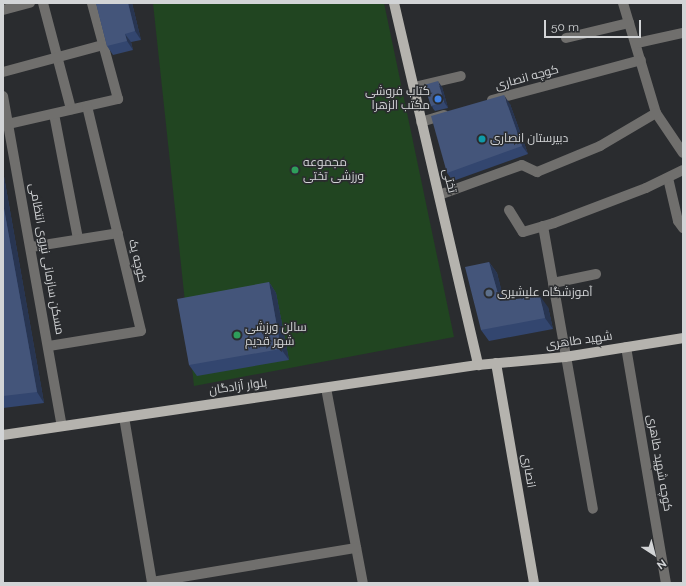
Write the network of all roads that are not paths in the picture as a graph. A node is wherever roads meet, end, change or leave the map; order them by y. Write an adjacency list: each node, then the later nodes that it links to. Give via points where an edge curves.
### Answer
1 (30, 3): 6 (street)
2 (43, 3): 12 (street)
3 (92, 3): 11 (street)
4 (394, 3): 16 (main road, تختی)
5 (623, 3): 7 (street)
6 (3, 10)
7 (629, 23): 9 (street); 10 (street)
8 (683, 33): 10 (street)
9 (566, 38)
10 (637, 43): 13 (street)
11 (103, 45): 12 (street); 19 (street, via 118,99)
12 (58, 57): 14 (street); 20 (street)
13 (641, 60): 18 (street, کوچه انصاری); 22 (street)
14 (3, 72)
15 (461, 76): 16 (street)
16 (414, 87): 24 (main road, تختی)
17 (3, 96): 25 (street, مسکن سازمانی نیروی انتظامی)
18 (484, 103)
19 (87, 106): 20 (street); 33 (street, کوچه یک)
20 (71, 110): 23 (street)
21 (456, 111): 24 (street)
22 (656, 113): 26 (street); 29 (street, via 600,146 537,172 522,165)
23 (54, 114): 25 (street); 34 (street)
24 (421, 122): 29 (main road, تختی)
25 (8, 124): 35 (street, مسکن سازمانی نیروی انتظامی)
26 (683, 153)
27 (683, 170): 28 (street)
28 (668, 178): 31 (street); 32 (street, via 678,221)
29 (439, 195): 43 (main road, تختی)
30 (509, 210): 31 (street, via 523,232)
31 (543, 226): 37 (street)
32 (683, 228)
33 (118, 233): 34 (street); 39 (street, کوچه یک, via 141,331)
34 (78, 240): 35 (street)
35 (31, 247): 39 (street, مسکن سازمانی نیروی انتظامی)
36 (596, 274): 37 (street)
37 (553, 283): 41 (street)
38 (683, 338): 40 (main road, شهید طاهری)
39 (49, 346): 46 (street, مسکن سازمانی نیروی انتظامی)
40 (626, 347): 41 (main road, شهید طاهری); 53 (street, کوچه شهید طاهری)
41 (565, 357): 42 (main road, شهید طاهری); 48 (street)
42 (496, 363): 43 (main road, شهید طاهری); 52 (main road, انصاری)
43 (478, 365): 44 (main road, بلوار آزادگان)
44 (326, 388): 45 (main road, بلوار آزادگان); 49 (street)
45 (124, 417): 46 (main road, بلوار آزادگان); 50 (street)
46 (62, 426): 47 (main road, بلوار آزادگان)
47 (3, 436)
48 (593, 509)
49 (356, 548): 50 (street); 51 (street)
50 (152, 582)
51 (363, 583)
52 (534, 583)
53 (666, 583)

